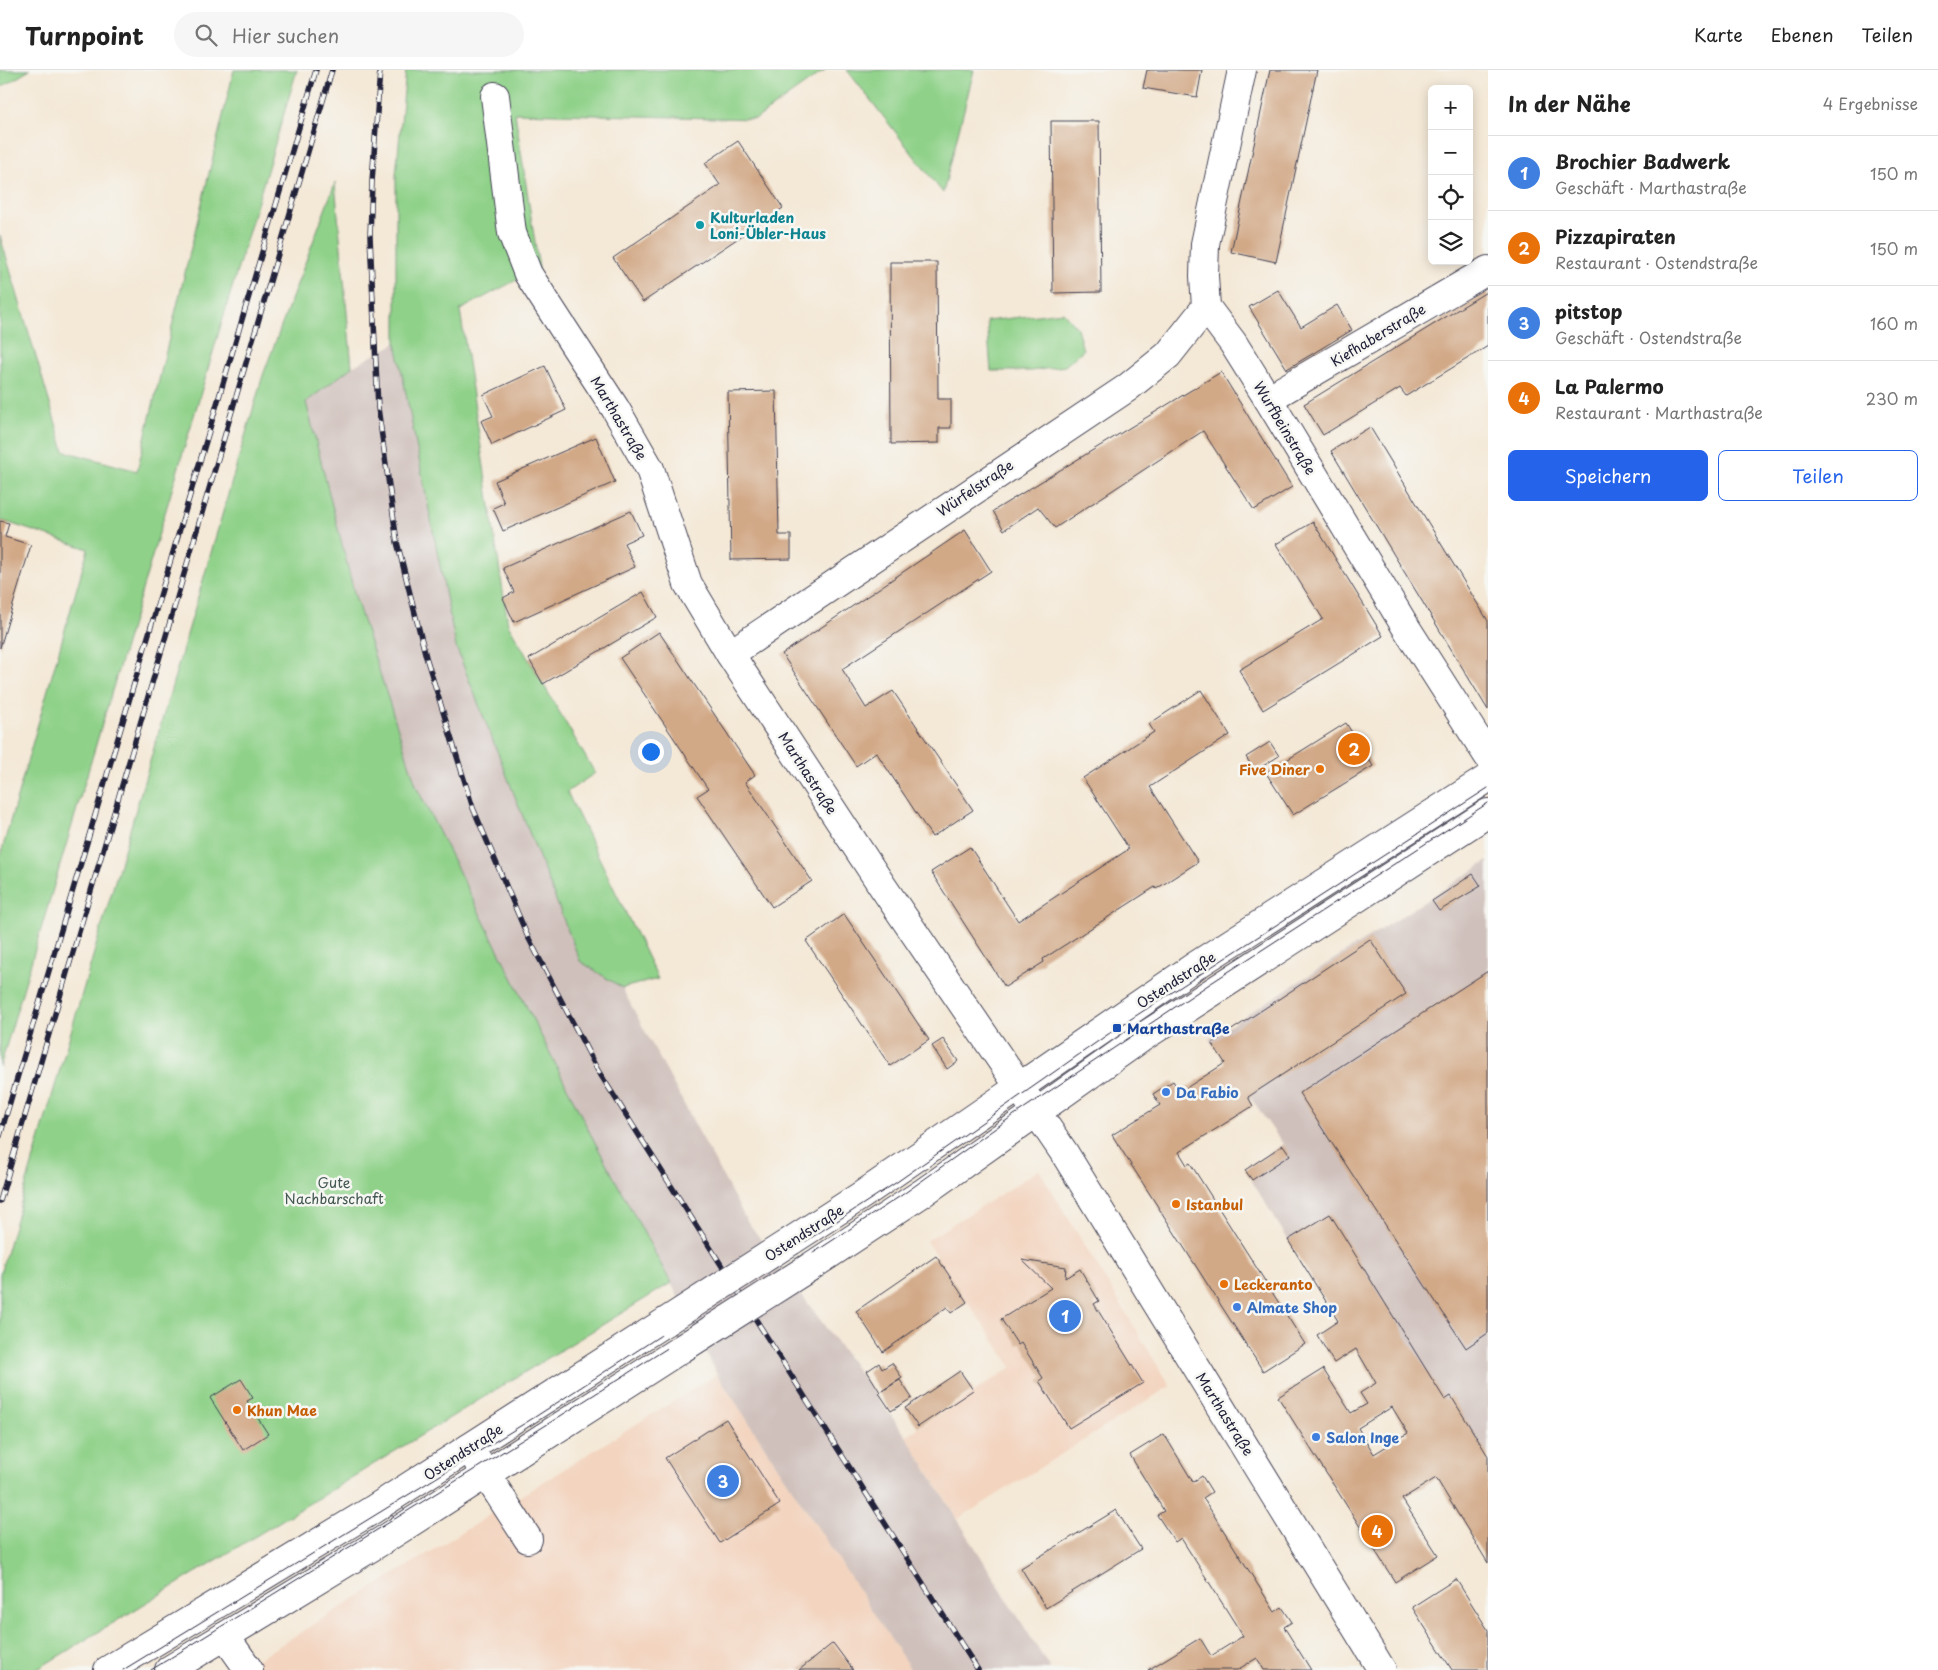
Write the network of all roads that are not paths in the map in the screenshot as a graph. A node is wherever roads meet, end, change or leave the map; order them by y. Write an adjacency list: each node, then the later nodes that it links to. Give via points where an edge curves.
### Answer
1 (1242, 70): 4 (street, via 1205,244)
2 (495, 96): 6 (street, Marthastraße, via 512,233 528,274 615,408 650,469 688,584)
3 (1488, 270): 5 (street, Kiefhaberstraße)
4 (1206, 308): 5 (street, Wurfbeinstraße, via 1233,343); 6 (street, Würfelstraße, via 1168,355 1128,388)
5 (1268, 400): 7 (street, Wurfbeinstraße)
6 (730, 654): 10 (street, Marthastraße)
7 (1488, 756)
8 (1488, 778): 10 (street, Ostendstraße, via 1195,966)
9 (1488, 813): 11 (street, via 1148,1034)
10 (1019, 1088): 11 (street, Marthastraße); 12 (street, Ostendstraße, bridge, via 791,1241)
11 (1036, 1113): 13 (street, bridge, via 810,1267); 19 (street, Marthastraße, via 1074,1168)
12 (469, 1448): 13 (street); 16 (street, Ostendstraße)
13 (486, 1474): 14 (street); 15 (street)
14 (528, 1539)
15 (226, 1636): 17 (street); 18 (street)
16 (108, 1670)
17 (169, 1670)
18 (249, 1670)
19 (1382, 1670)

